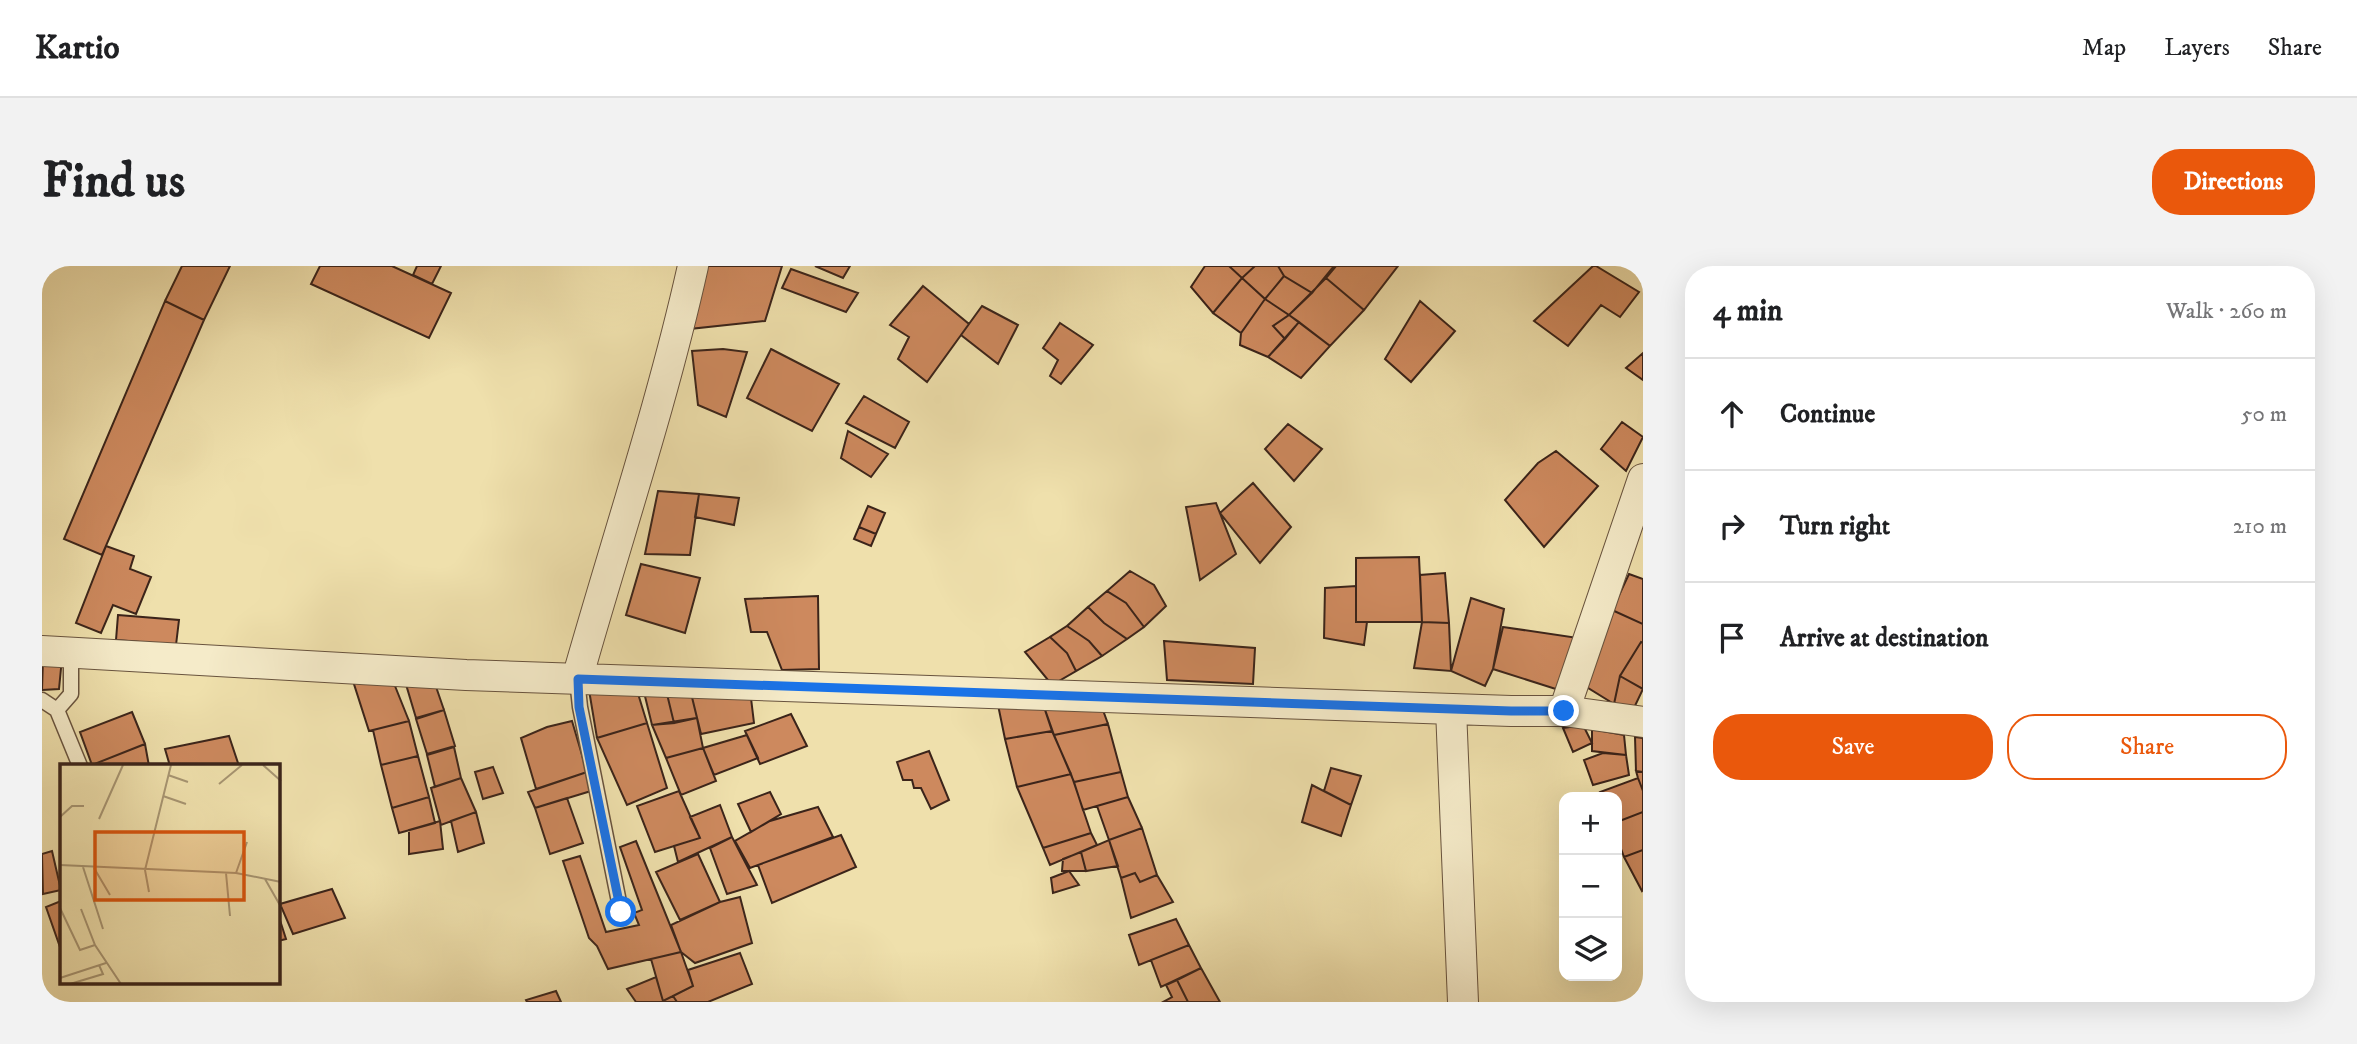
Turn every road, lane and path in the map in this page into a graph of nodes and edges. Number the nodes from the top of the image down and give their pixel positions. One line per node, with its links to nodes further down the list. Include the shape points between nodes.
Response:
1 (693, 266): 5 (street, via 676,341)
2 (1643, 479): 9 (street)
3 (42, 651): 4 (street)
4 (71, 652): 5 (street); 8 (lane, via 71,694)
5 (578, 679): 7 (street); 12 (lane, via 579,707)
6 (42, 701): 8 (lane)
7 (1451, 709): 9 (street); 13 (street)
8 (57, 710): 11 (lane)
9 (1564, 711): 10 (street)
10 (1643, 722)
11 (79, 764)
12 (621, 912)
13 (1463, 1002)

